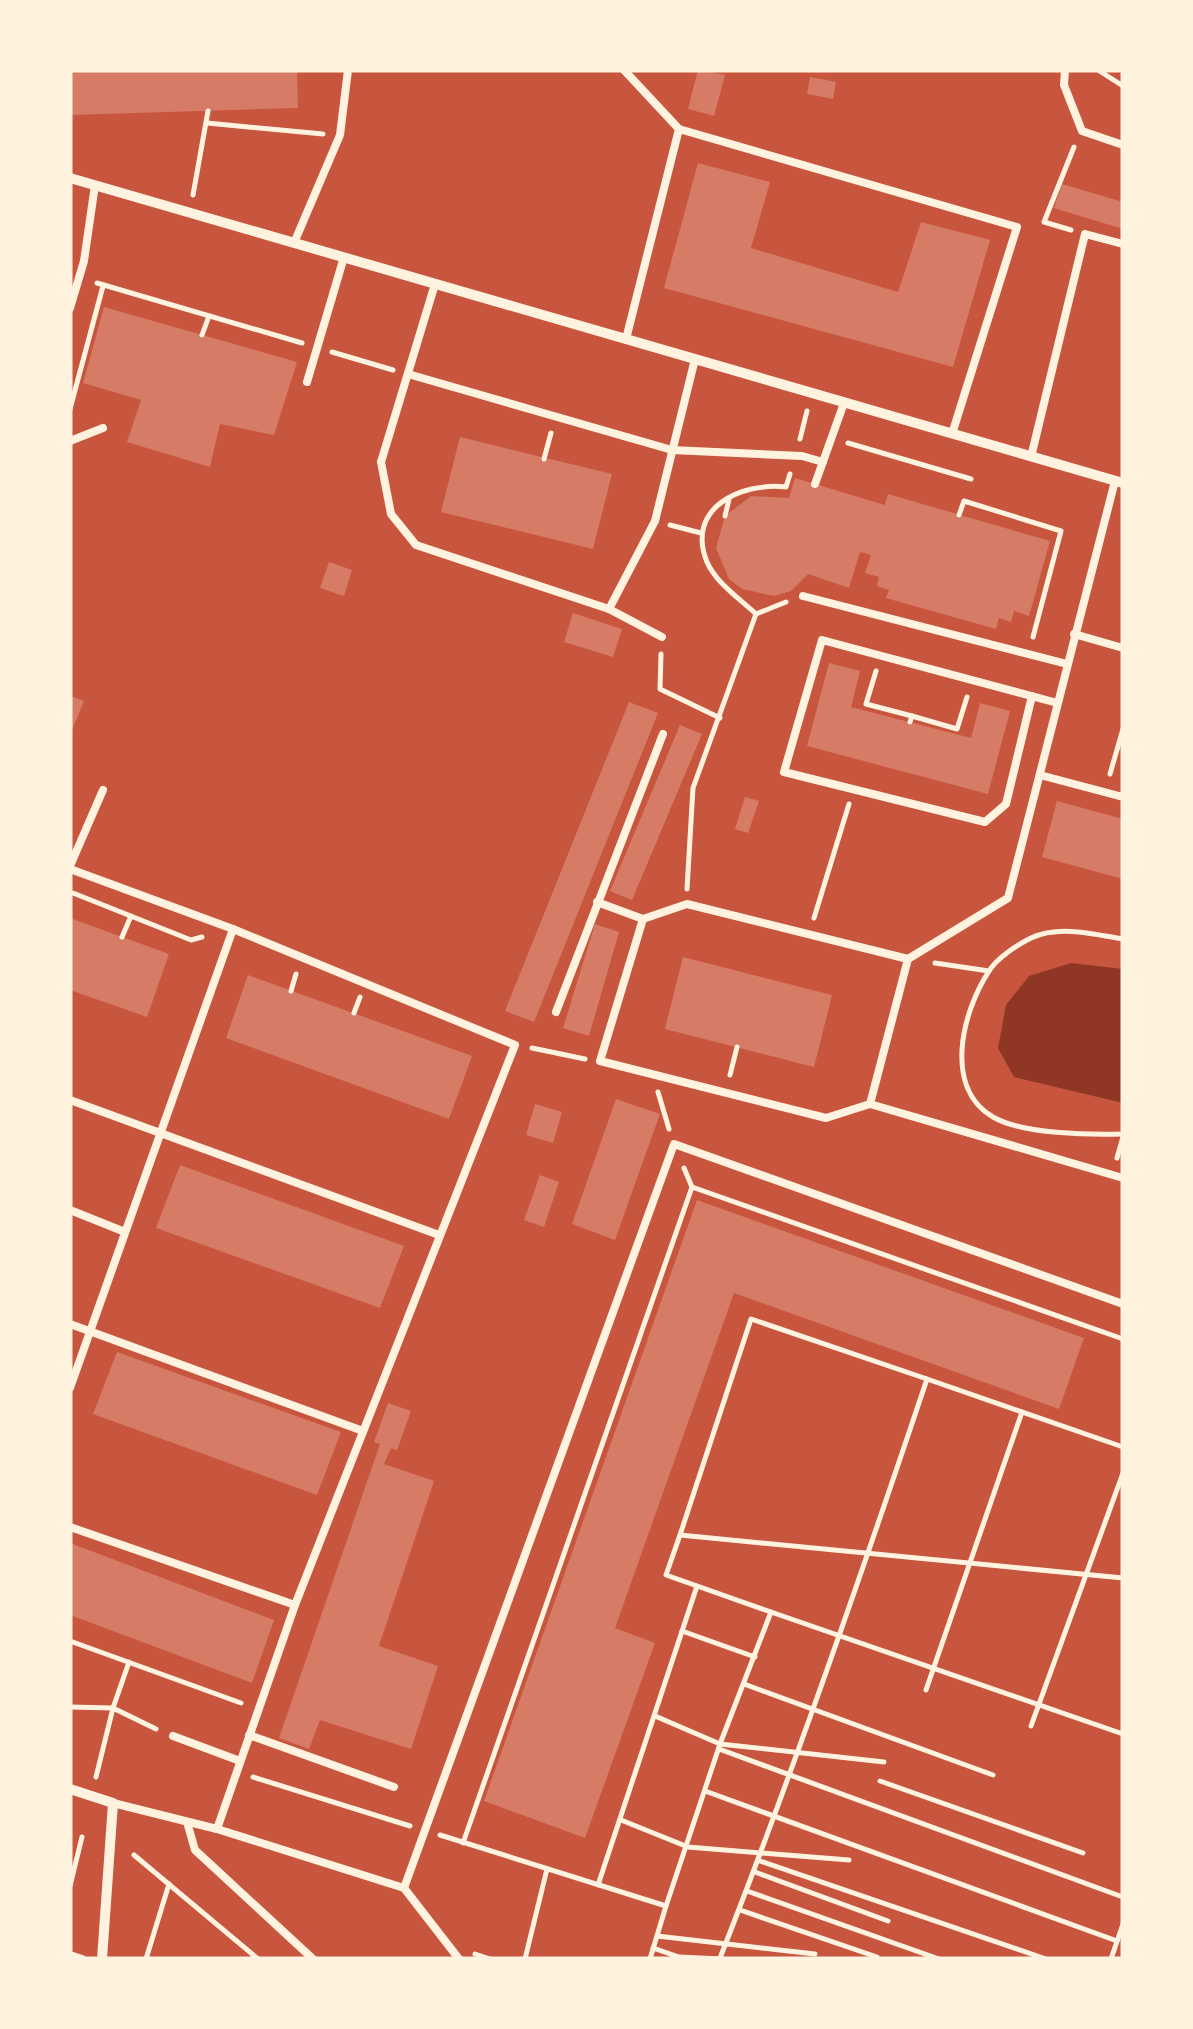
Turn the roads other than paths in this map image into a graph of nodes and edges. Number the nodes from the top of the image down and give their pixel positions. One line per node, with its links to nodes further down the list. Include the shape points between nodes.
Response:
1 (348, 70): 8 (lane, via 340,135)
2 (624, 70): 4 (lane)
3 (1065, 70): 5 (lane, via 1064,86 1082,131)
4 (679, 129): 13 (lane); 19 (lane, via 1017,227)
5 (1123, 145)
6 (70, 178): 7 (street)
7 (95, 185): 8 (street); 12 (lane)
8 (294, 243): 10 (street)
9 (1123, 244): 22 (lane, via 1086,234)
10 (344, 258): 11 (street); 16 (lane)
11 (435, 284): 13 (street); 15 (lane)
12 (70, 308)
13 (626, 339): 14 (street)
14 (695, 359): 17 (street); 21 (lane)
15 (408, 374): 21 (lane); 27 (lane, via 381,462 391,514 416,545)
16 (306, 382)
17 (844, 403): 19 (street); 23 (lane)
18 (103, 428): 20 (lane)
19 (952, 434): 22 (street)
20 (70, 441)
21 (672, 450): 23 (lane); 27 (lane, via 655,521)
22 (1031, 456): 24 (street)
23 (823, 462): 25 (lane)
24 (1119, 482): 28 (lane)
25 (815, 484)
26 (803, 596): 31 (lane)
27 (609, 609): 29 (lane)
28 (1074, 634): 30 (lane); 31 (lane)
29 (662, 637)
30 (1123, 648)
31 (1067, 664): 33 (lane)
32 (1032, 696): 32 (lane, via 822,640 784,772 985,822 1006,804); 33 (lane)
33 (1058, 703): 35 (lane)
34 (663, 734): 39 (lane)
35 (1040, 774): 37 (lane); 42 (lane, via 1008,898)
36 (103, 790): 38 (lane)
37 (1123, 797)
38 (70, 867): 41 (lane)
39 (597, 902): 40 (lane); 43 (lane)
40 (643, 919): 42 (lane, via 687,904); 45 (lane, via 600,1062 826,1118)
41 (233, 928): 46 (lane); 50 (lane, via 515,1045)
42 (908, 959): 45 (lane)
43 (556, 1012)
44 (70, 1100): 46 (lane)
45 (870, 1104): 47 (lane)
46 (161, 1132): 49 (lane); 50 (lane)
47 (1123, 1178)
48 (70, 1210): 49 (lane)
49 (126, 1232): 53 (lane)
50 (439, 1235): 55 (lane)
51 (1123, 1304): 66 (lane, via 674,1144)
52 (70, 1324): 53 (lane)
53 (90, 1332): 54 (lane); 55 (lane)
54 (70, 1388)
55 (363, 1431): 57 (lane)
56 (70, 1527): 57 (lane)
57 (294, 1605): 59 (lane)
58 (172, 1736): 60 (lane)
59 (249, 1736): 60 (lane); 61 (lane)
60 (240, 1761): 65 (lane)
61 (394, 1787)
62 (70, 1789): 63 (street)
63 (113, 1803): 64 (lane); 69 (street)
64 (188, 1822): 65 (lane); 70 (lane, via 195,1850)
65 (217, 1828): 66 (lane)
66 (404, 1888): 71 (lane)
67 (70, 1955): 68 (lane)
68 (82, 1959)
69 (102, 1959)
70 (313, 1959)
71 (459, 1959)

